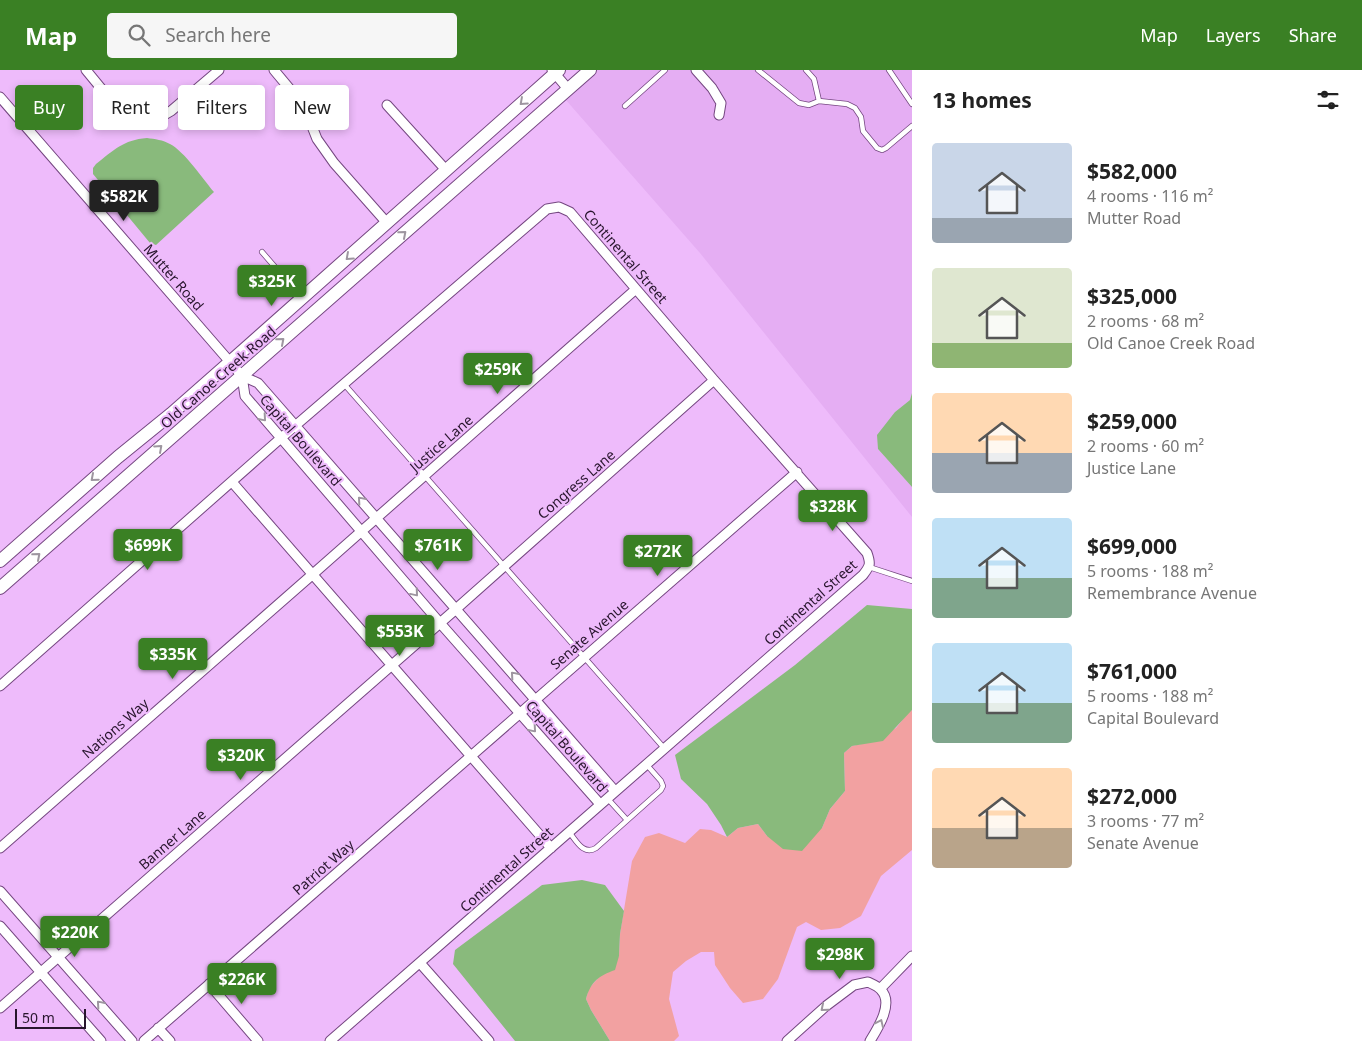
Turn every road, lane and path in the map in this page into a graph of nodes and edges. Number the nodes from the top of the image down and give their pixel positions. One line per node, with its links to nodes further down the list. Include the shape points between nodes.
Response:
1 (86, 70): 2 (street, via 123,115 136,122 152,122 172,111)
2 (219, 70)
3 (274, 70): 20 (street, via 304,106 317,139 334,163)
4 (590, 70): 11 (main road, Old Canoe Creek Road)
5 (665, 70): 16 (lane)
6 (696, 70): 17 (street, via 721,103)
7 (758, 70): 13 (lane, via 799,103 809,106)
8 (806, 70): 13 (lane, via 814,79)
9 (889, 70): 14 (lane)
10 (555, 71): 11 (street); 19 (main road, Old Canoe Creek Road, one-way to 19)
11 (568, 89): 25 (main road, Old Canoe Creek Road, one-way to 11)
12 (0, 97): 24 (street, Mutter Road)
13 (819, 101): 18 (lane, via 855,108 862,117 863,131 882,150)
14 (912, 104)
15 (387, 105): 19 (street)
16 (624, 106)
17 (718, 115)
18 (912, 126)
19 (446, 170): 20 (main road, Old Canoe Creek Road)
20 (387, 223): 23 (main road, Old Canoe Creek Road, one-way to 23)
21 (262, 252): 23 (lane)
22 (636, 289): 26 (street, Continental Street); 27 (street, Continental Street, via 570,212 558,207 547,209); 31 (street, Justice Lane)
23 (302, 298): 24 (main road, Old Canoe Creek Road)
24 (230, 362): 25 (street, Mutter Road); 35 (main road, Old Canoe Creek Road, one-way to 35)
25 (242, 376): 28 (street, Capital Boulevard, via 258,383); 29 (street, Capital Boulevard, one-way to 29, via 245,396); 40 (main road, Old Canoe Creek Road, one-way to 25)
26 (714, 380): 30 (street, Continental Street); 36 (street, Congress Lane)
27 (344, 384): 28 (street, Continental Street); 31 (lane)
28 (296, 426): 29 (street, Continental Street); 33 (street, Capital Boulevard, one-way to 28)
29 (281, 438): 32 (street, Continental Street); 34 (street, Capital Boulevard)
30 (797, 472): 37 (street, Continental Street, via 867,554); 43 (street, Senate Avenue)
31 (424, 476): 33 (street, Justice Lane); 36 (lane)
32 (232, 482): 38 (street); 45 (street, Continental Street)
33 (376, 518): 34 (street, Justice Lane); 41 (street, Capital Boulevard)
34 (362, 531): 38 (street, Nations Way); 42 (street, Capital Boulevard, one-way to 42)
35 (0, 560)
36 (504, 566): 41 (street, Congress Lane); 43 (lane)
37 (869, 567): 39 (lane); 48 (street, Continental Street)
38 (313, 574): 44 (street); 56 (street, Nations Way)
39 (912, 581)
40 (0, 588)
41 (456, 609): 42 (street, Congress Lane); 46 (street, Capital Boulevard, one-way to 41)
42 (440, 623): 44 (street, Banner Lane); 47 (street, Capital Boulevard)
43 (584, 657): 46 (street, Senate Avenue); 48 (lane)
44 (391, 666): 49 (street); 61 (street, Banner Lane)
45 (0, 686)
46 (535, 700): 47 (street, Senate Avenue); 51 (street, Capital Boulevard)
47 (520, 714): 49 (street, Patriot Way); 53 (street, Capital Boulevard, one-way to 53)
48 (664, 748): 50 (street, Continental Street)
49 (471, 756): 57 (street); 64 (street, Patriot Way)
50 (646, 764): 51 (street, Continental Street); 54 (lane, via 663,786)
51 (615, 791): 52 (street, Continental Street)
52 (607, 798): 53 (street, Continental Street); 54 (lane)
53 (600, 804): 55 (street, Continental Street)
54 (627, 820): 55 (lane, via 588,851)
55 (569, 832): 57 (street, Continental Street)
56 (0, 848)
57 (551, 848): 62 (street, Continental Street)
58 (0, 891): 61 (street)
59 (0, 926): 63 (street)
60 (912, 956): 65 (street)
61 (58, 957): 63 (street, Banner Lane); 69 (street, one-way to 61)
62 (420, 963): 73 (street, Continental Street); 74 (street)
63 (41, 973): 66 (street, Banner Lane); 68 (street)
64 (209, 984): 67 (street, Patriot Way); 72 (street)
65 (880, 988): 75 (street, one-way to 75, via 868,982 854,985); 76 (street, one-way to 65, via 882,1020 886,1004 886,996)
66 (0, 1008)
67 (158, 1028): 70 (street, Patriot Way); 71 (street)
68 (100, 1041)
69 (132, 1041)
70 (144, 1041)
71 (170, 1041)
72 (258, 1041)
73 (330, 1041)
74 (489, 1041)
75 (787, 1041)
76 (870, 1041)

